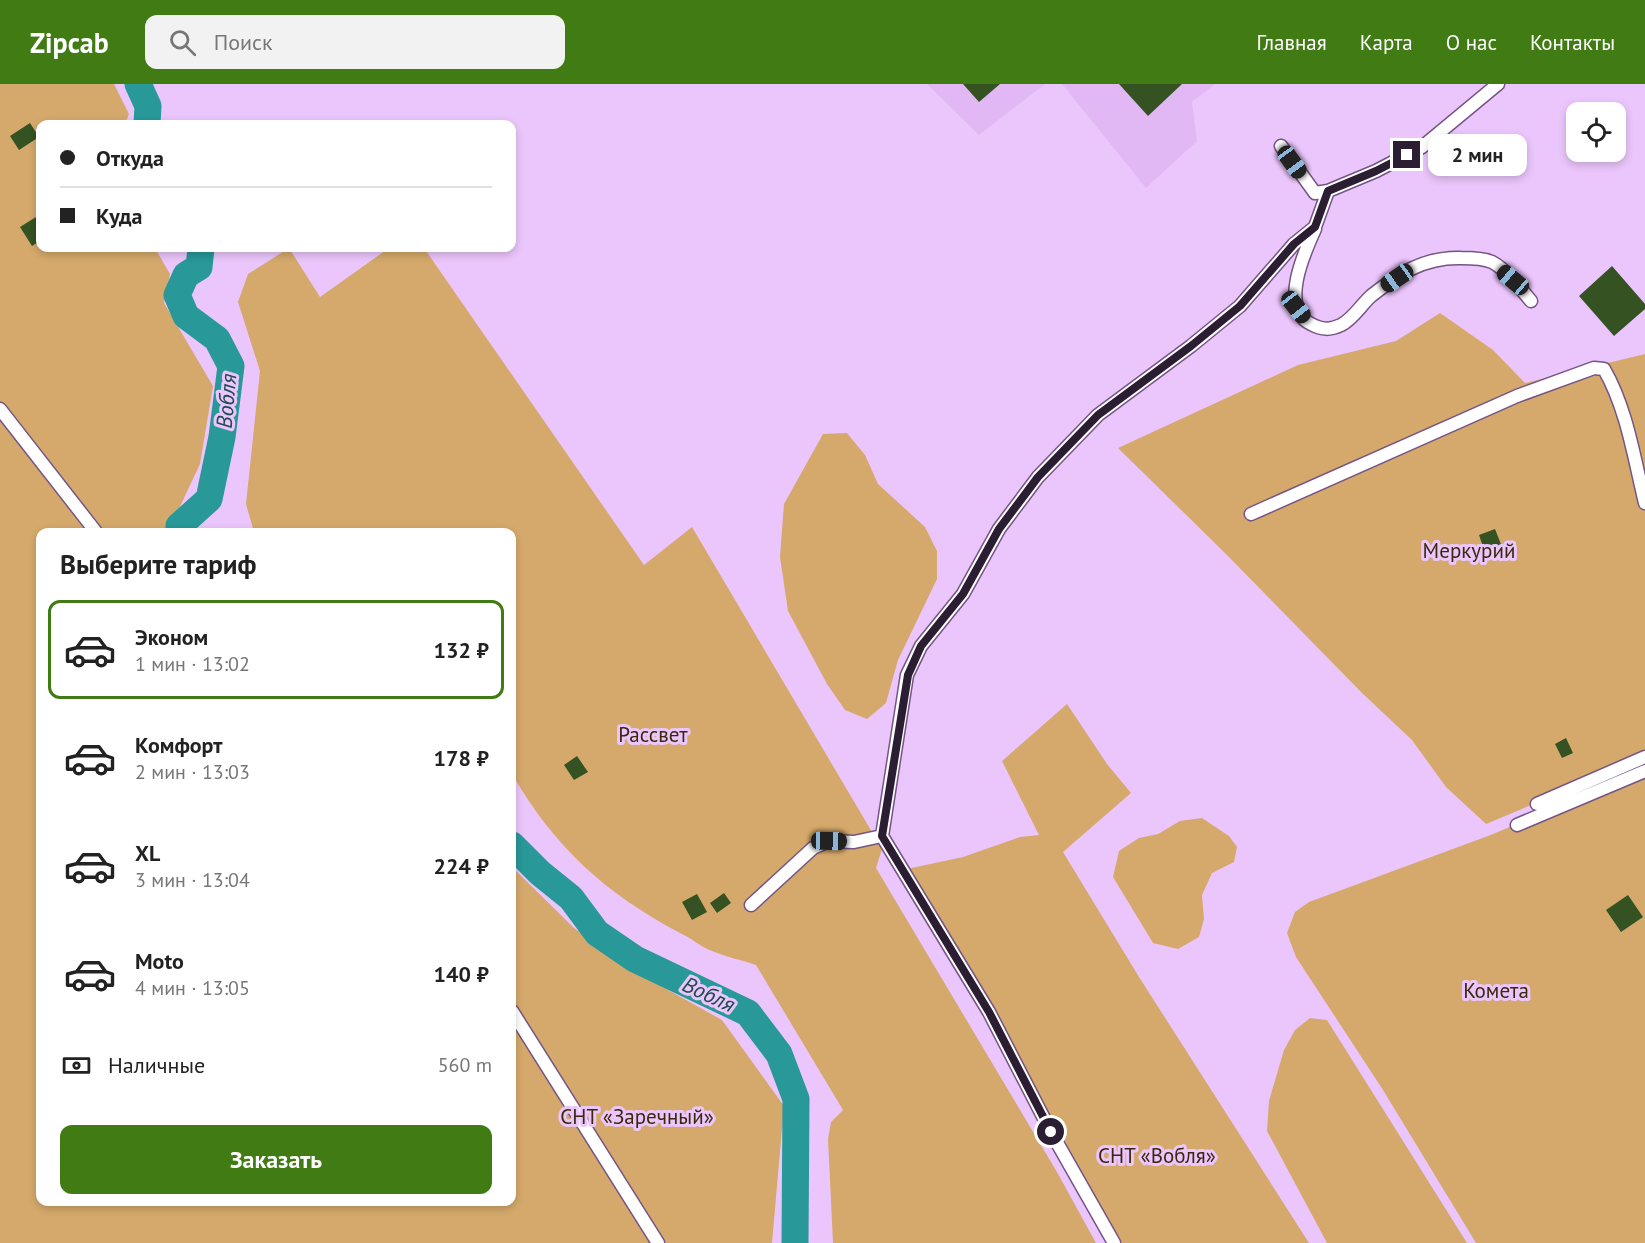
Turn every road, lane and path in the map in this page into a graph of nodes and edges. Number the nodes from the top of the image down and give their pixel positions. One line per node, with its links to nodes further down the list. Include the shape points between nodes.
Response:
1 (1498, 84): 3 (street, via 1422,147)
2 (1281, 146): 3 (street, via 1315,193)
3 (1328, 191): 4 (street)
4 (1315, 227): 5 (street, via 1294,295 1296,307 1308,323 1326,330 1343,324 1369,298 1411,267 1444,258 1492,262); 14 (street, via 1294,244 1240,306 1098,415 1038,477 999,529 963,594 921,646 908,675)
5 (1531, 301)
6 (0, 409): 9 (street)
7 (1645, 503): 8 (street, via 1613,385 1604,369 1594,368 1517,396)
8 (1251, 514)
9 (93, 528)
10 (1645, 758): 12 (street)
11 (1645, 771): 13 (street)
12 (1537, 804)
13 (1517, 825)
14 (882, 836): 15 (street, via 854,842 829,841 813,848); 18 (street, via 989,1012)
15 (751, 905)
16 (516, 1017): 17 (street)
17 (658, 1243)
18 (1114, 1243)

